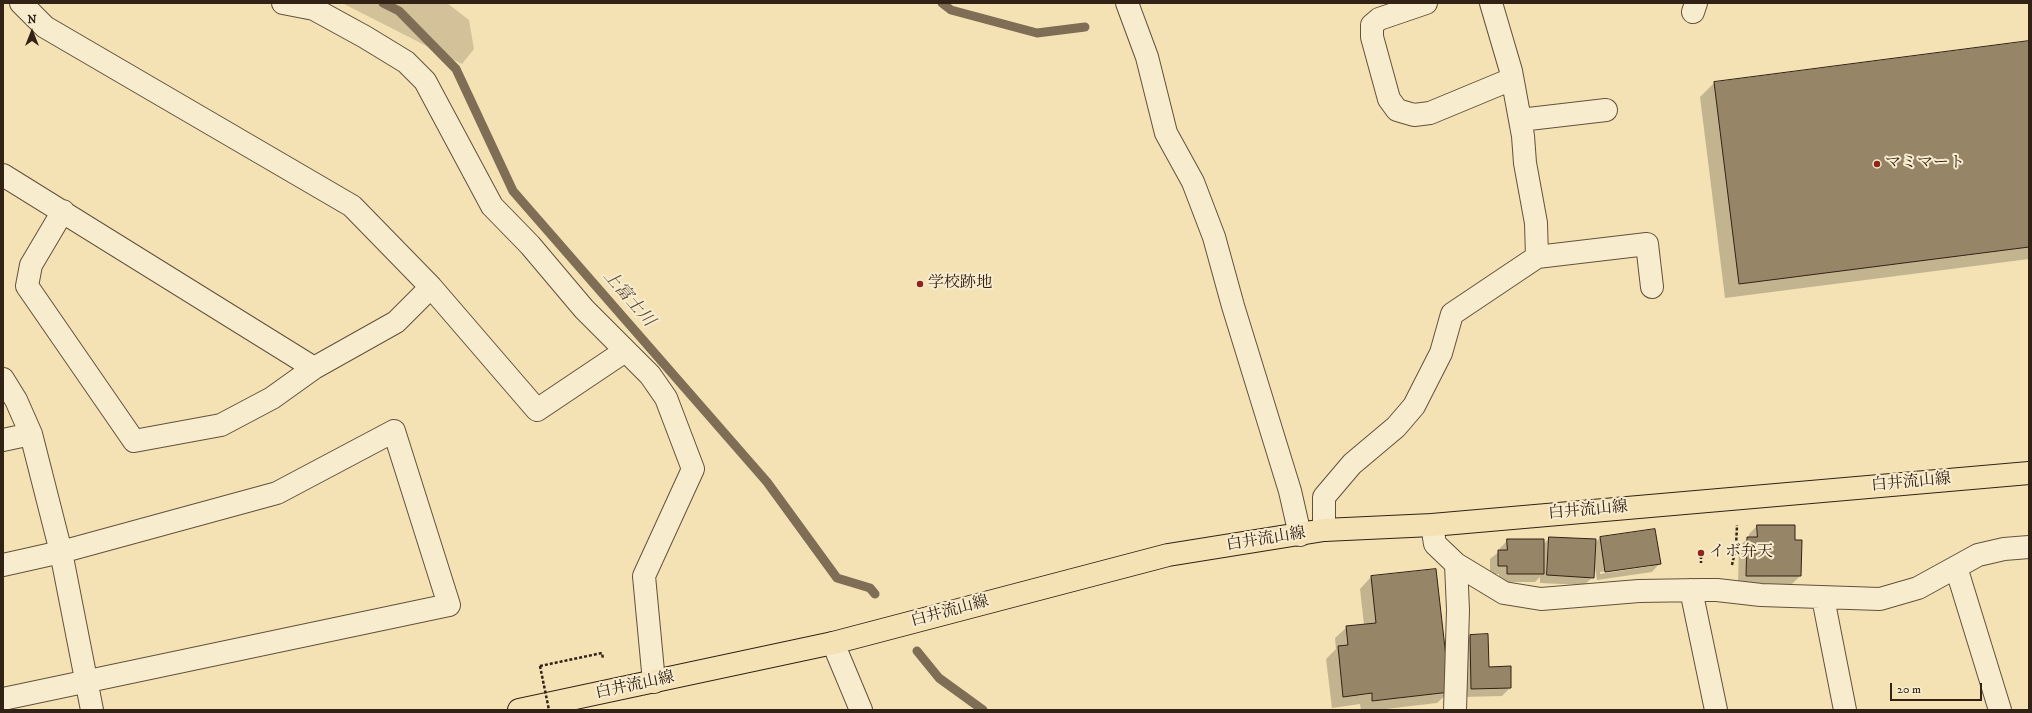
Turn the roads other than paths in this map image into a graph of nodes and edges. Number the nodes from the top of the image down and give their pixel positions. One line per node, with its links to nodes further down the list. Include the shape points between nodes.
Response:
1 (21, 3): 12 (street, via 45,27 352,206)
2 (283, 3): 14 (street, via 314,9 406,62 425,81 492,206)
3 (1127, 3): 22 (street, via 1147,57 1166,133 1194,182 1214,237 1290,490)
4 (1426, 3): 6 (street, via 1379,19 1372,25 1372,37 1389,99 1397,110 1414,115 1430,113)
5 (1491, 3): 6 (street)
6 (1512, 79): 8 (street)
7 (1606, 110): 8 (street)
8 (1520, 120): 11 (street, via 1536,223)
9 (3, 175): 10 (street)
10 (63, 211): 15 (street); 15 (street, via 31,265 27,286 134,441 221,425 272,398)
11 (1537, 257): 13 (street, via 1647,244); 21 (street, via 1452,314 1441,353 1414,406 1396,427 1352,464 1324,497)
12 (431, 287): 14 (street, via 537,410); 15 (street, via 396,322)
13 (1652, 287)
14 (625, 351): 32 (street, via 650,375 666,398 693,469 644,576)
15 (314, 368)
16 (3, 379): 17 (street, via 16,400)
17 (31, 434): 18 (street); 24 (street)
18 (3, 440)
19 (2029, 473): 20 (main road, 白井流山線)
20 (1432, 525): 21 (main road, 白井流山線); 26 (street, via 1435,544)
21 (1324, 530): 22 (main road, 白井流山線)
22 (1300, 535): 30 (main road, 白井流山線, via 1168,555)
23 (2029, 547): 27 (street, via 2004,548 1978,555)
24 (61, 552): 25 (street); 31 (street); 31 (street, via 277,493 394,431 449,605)
25 (3, 564)
26 (1456, 564): 28 (street, via 1504,593 1541,599 1639,591); 37 (street, via 1458,610)
27 (1956, 567): 29 (street, via 1918,588 1880,599); 40 (street)
28 (1690, 590): 29 (street); 38 (street)
29 (1823, 598): 39 (street)
30 (833, 643): 32 (main road, 白井流山線); 36 (street)
31 (86, 682): 33 (street); 34 (street)
32 (654, 682): 35 (main road, 白井流山線)
33 (3, 699)
34 (92, 710)
35 (520, 710)
36 (861, 710)
37 (1455, 710)
38 (1716, 710)
39 (1845, 710)
40 (2000, 710)

